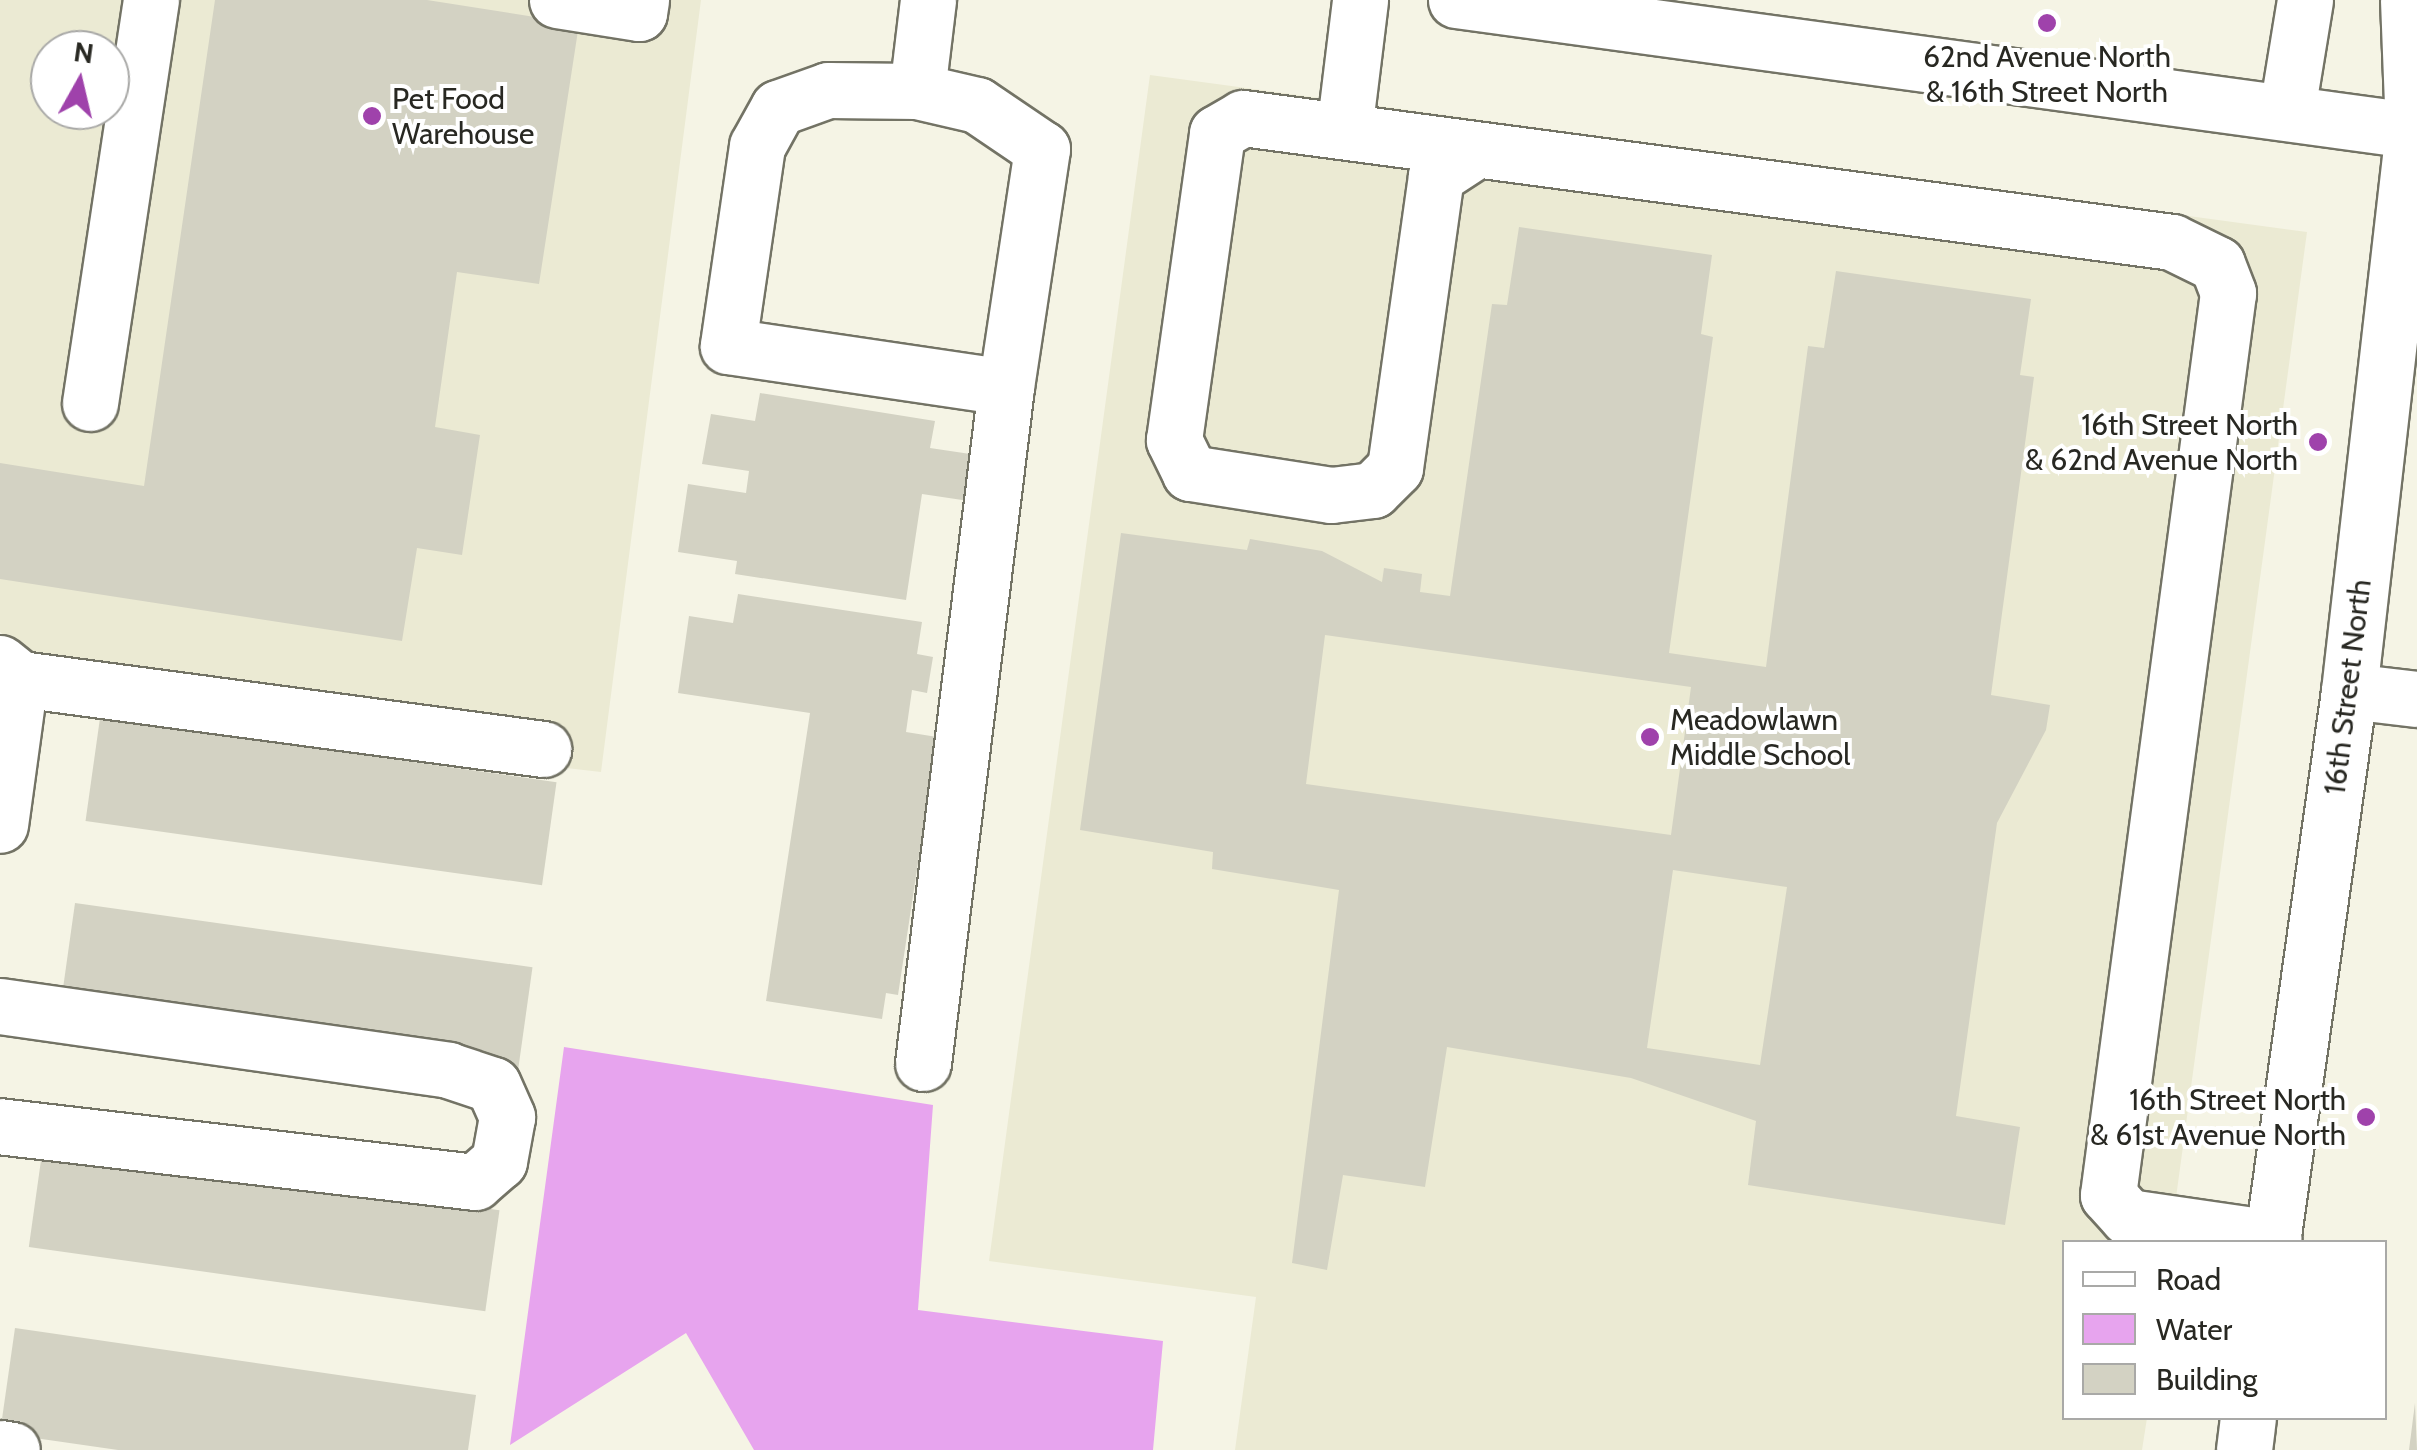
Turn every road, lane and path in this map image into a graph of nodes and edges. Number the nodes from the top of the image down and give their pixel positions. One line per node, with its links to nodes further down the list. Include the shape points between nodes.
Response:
1 (152, 0): 15 (street)
2 (557, 0): 3 (street, via 639,13)
3 (641, 0)
4 (928, 0): 9 (street)
5 (1360, 0): 12 (street)
6 (1456, 0): 10 (street)
7 (2305, 0): 10 (street)
8 (2408, 0): 11 (street, 16th Street North)
9 (917, 90): 14 (street, via 978,105 1042,149); 14 (street, via 828,90 778,108 757,146 728,346)
10 (2286, 110): 11 (street)
11 (2416, 127): 17 (street, 16th Street North)
12 (1344, 131): 13 (street); 13 (street, via 1243,118 1217,134 1174,440 1190,474 1331,496 1373,490 1394,468 1436,176)
13 (1476, 150): 24 (street, via 2172,242 2217,264 2228,293 2108,1195 2128,1217)
14 (1006, 386): 22 (street)
15 (90, 403)
16 (10, 671): 19 (street); 20 (street)
17 (2349, 691): 18 (street); 24 (street, 16th Street North)
18 (2417, 699)
19 (542, 749)
20 (0, 825)
21 (0, 1006): 23 (street, via 448,1070 493,1085 507,1117 500,1161 475,1182)
22 (923, 1063)
23 (0, 1126)
24 (2273, 1240)
25 (2248, 1420): 28 (street)
26 (0, 1448): 27 (street)
27 (12, 1450)
28 (2244, 1450)

